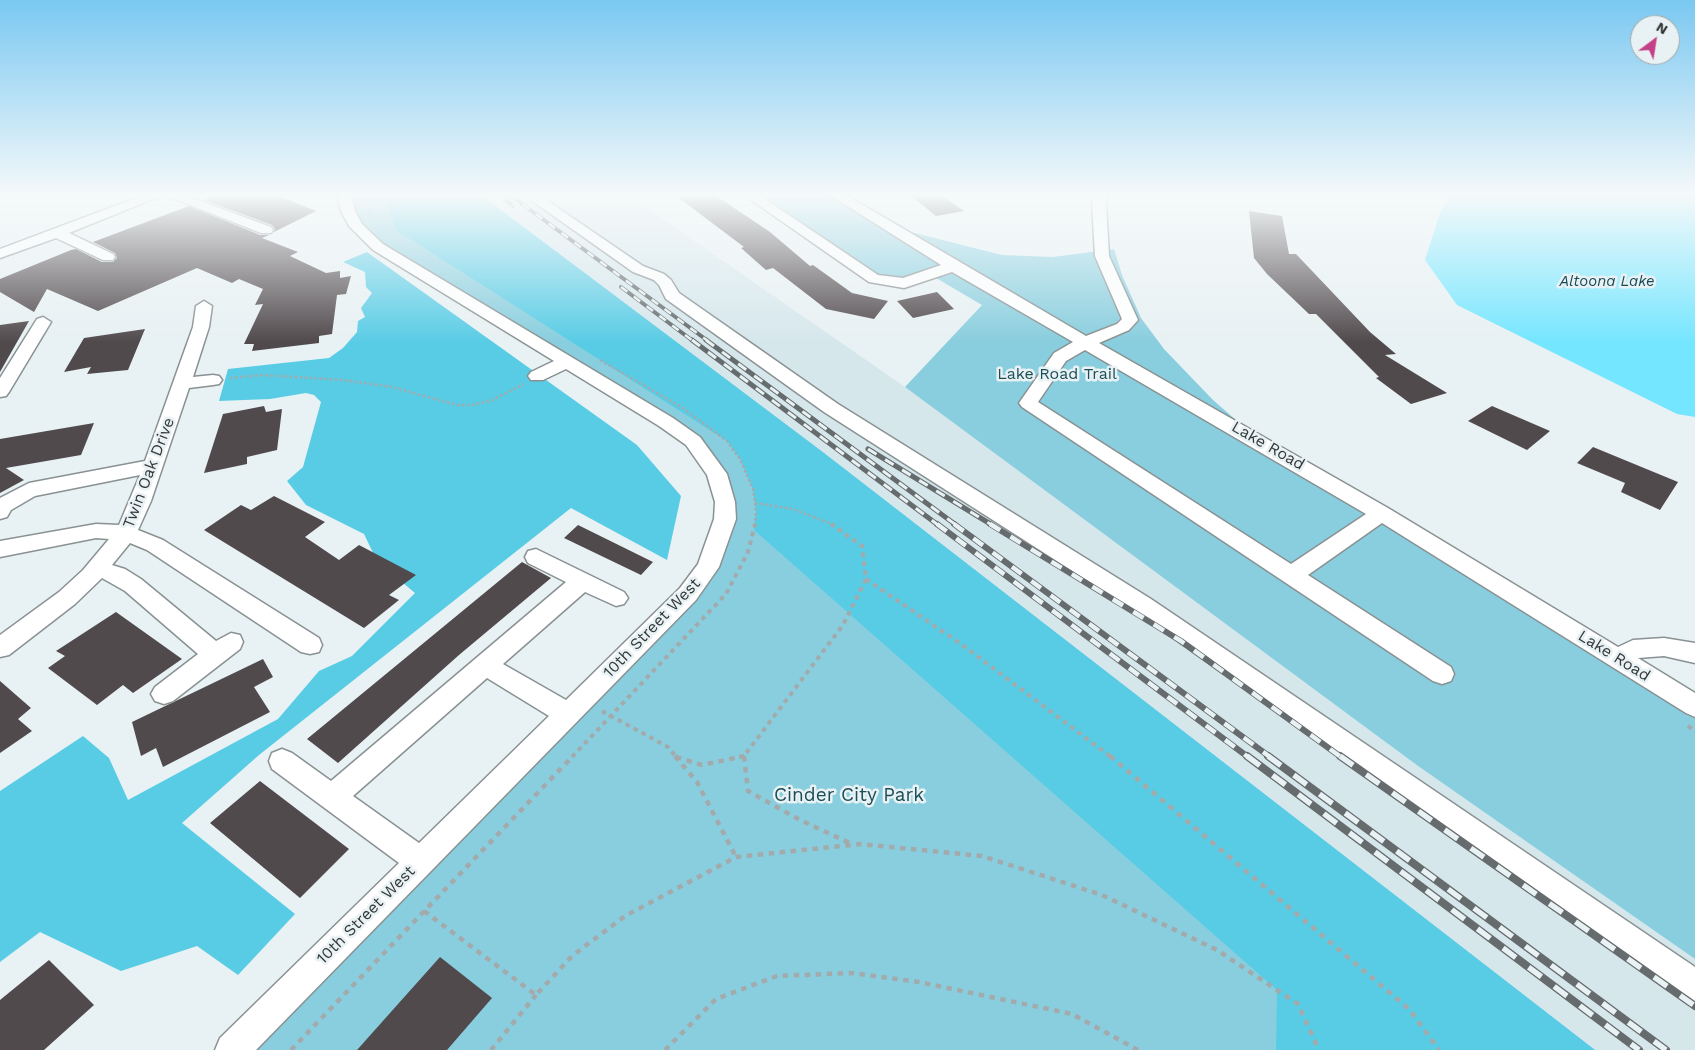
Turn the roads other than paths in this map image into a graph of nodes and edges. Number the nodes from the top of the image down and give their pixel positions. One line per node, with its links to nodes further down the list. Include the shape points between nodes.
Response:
1 (27, 244): 8 (street)
2 (80, 244): 9 (street)
3 (375, 244): 15 (street, 10th Street West)
4 (602, 244): 43 (street, via 638,268 659,277 672,296 831,408 1143,605)
5 (822, 244): 10 (street, via 874,279 904,283)
6 (917, 244): 10 (street, Lake Road)
7 (1101, 244): 13 (street, via 1102,256 1130,320 1123,327)
8 (0, 254)
9 (108, 257)
10 (953, 266): 13 (street, Lake Road)
11 (204, 306): 19 (street, Twin Oak Drive, via 201,327)
12 (43, 322): 14 (street)
13 (1086, 342): 23 (street, Lake Road); 28 (street, via 1060,357 1028,403)
14 (19, 361): 16 (street); 20 (street)
15 (567, 362): 17 (street); 39 (street, 10th Street West, via 693,441 717,474 725,502 721,536 699,582)
16 (0, 364)
17 (537, 376)
18 (213, 380): 19 (street)
19 (182, 383): 21 (street, Twin Oak Drive)
20 (0, 392)
21 (153, 466): 22 (street, via 28,490 3,506); 24 (street, Twin Oak Drive)
22 (0, 512)
23 (1381, 513): 28 (street); 34 (street, Lake Road)
24 (126, 533): 25 (street, via 96,531); 27 (street, Twin Oak Drive); 31 (street, via 155,545)
25 (0, 549)
26 (536, 557): 29 (street)
27 (97, 569): 32 (street, Twin Oak Drive, via 67,598); 37 (street, via 117,574 133,584 223,648)
28 (1291, 575): 36 (street)
29 (583, 581): 30 (street); 35 (street)
30 (616, 598)
31 (310, 645)
32 (0, 648)
33 (1695, 653): 34 (street, via 1664,647 1633,649)
34 (1619, 659): 38 (street, Lake Road)
35 (485, 664): 39 (street); 41 (street)
36 (1442, 674)
37 (164, 694)
38 (1695, 706)
39 (574, 708): 42 (street, 10th Street West)
40 (282, 761): 41 (street)
41 (332, 797): 42 (street)
42 (421, 861): 44 (street, 10th Street West)
43 (1695, 986)
44 (232, 1050)

